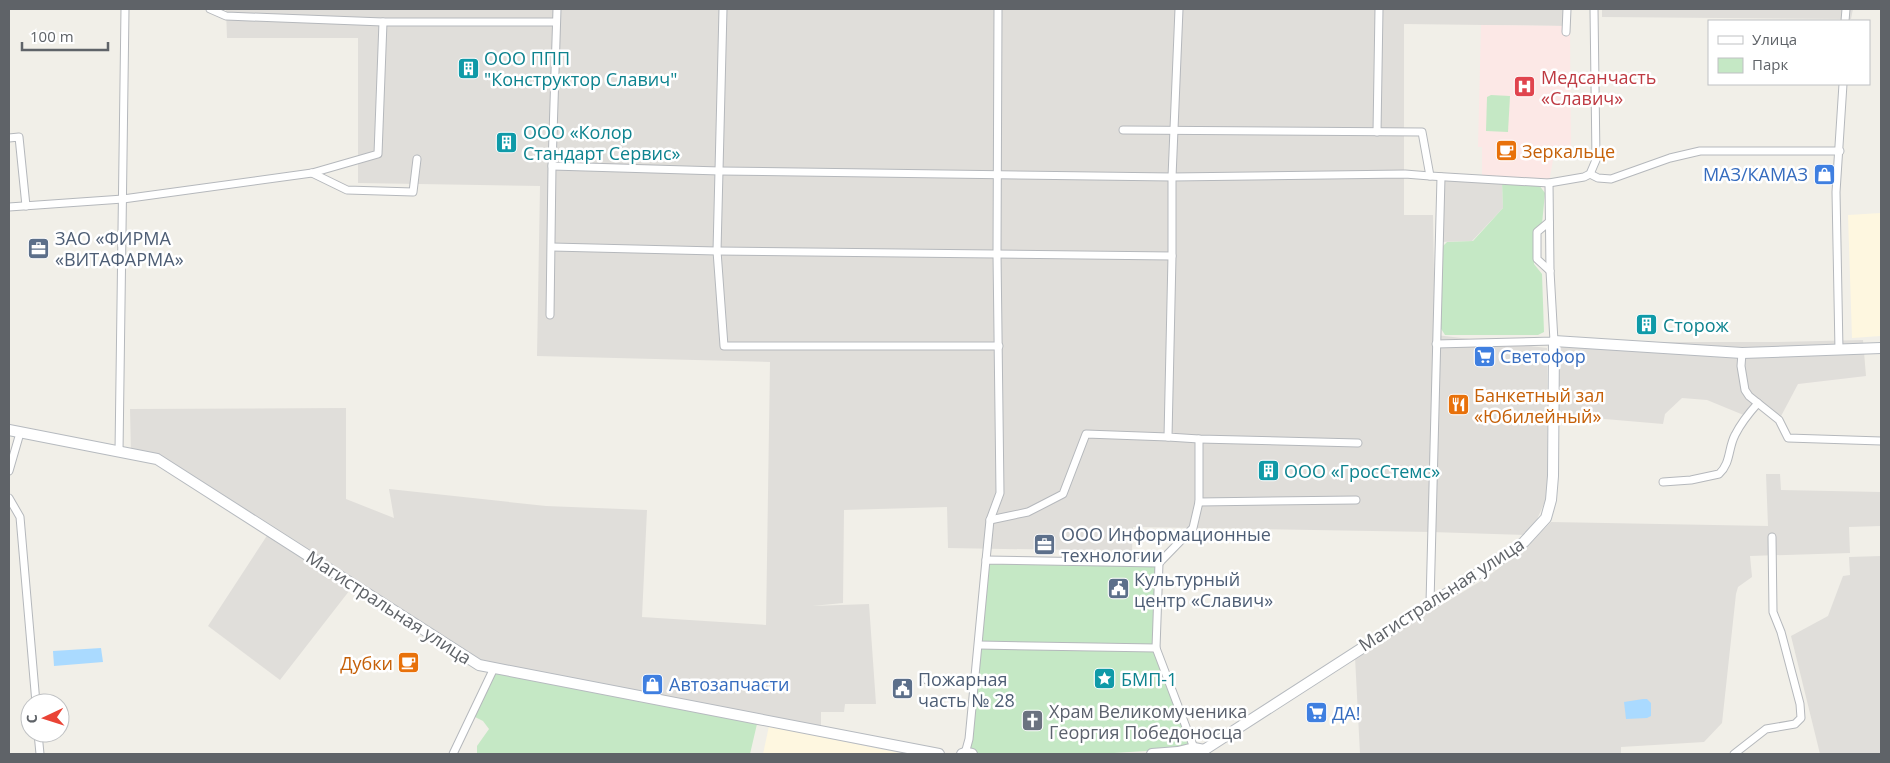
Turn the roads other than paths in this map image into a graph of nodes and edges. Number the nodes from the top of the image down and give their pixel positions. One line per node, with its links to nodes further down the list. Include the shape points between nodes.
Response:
1 (125, 9): 29 (street)
2 (210, 9): 10 (street, via 226,16)
3 (557, 9): 11 (street)
4 (723, 9): 21 (street)
5 (998, 9): 24 (street)
6 (1179, 9): 14 (street)
7 (1379, 9): 16 (street)
8 (1567, 9): 12 (street)
9 (1594, 9): 23 (street, via 1596,160)
10 (384, 22): 11 (street); 22 (street, via 378,154)
11 (555, 22): 20 (street)
12 (1566, 32)
13 (1843, 85): 18 (street)
14 (1174, 129): 15 (street); 16 (street); 26 (street)
15 (1123, 130)
16 (1377, 132): 25 (street, via 1422,132)
17 (9, 138): 30 (street, via 19,137)
18 (1840, 151): 23 (street, via 1700,151 1611,178); 43 (street, via 1836,192)
19 (417, 159): 22 (street, via 413,192 347,190)
20 (552, 166): 21 (street); 33 (street)
21 (720, 170): 24 (street); 34 (street)
22 (312, 173): 29 (street)
23 (1590, 174): 28 (street)
24 (998, 175): 26 (street); 35 (street)
25 (1430, 176): 26 (street); 27 (street)
26 (1172, 177): 36 (street)
27 (1441, 177): 28 (street); 40 (street)
28 (1549, 183): 32 (street)
29 (122, 199): 30 (street); 52 (street)
30 (26, 206): 31 (street)
31 (9, 207)
32 (1549, 222): 37 (street); 37 (street, via 1538,232 1538,259)
33 (552, 247): 34 (street); 38 (street)
34 (718, 251): 35 (street); 41 (street, via 724,346)
35 (997, 254): 36 (street); 41 (street)
36 (1172, 256): 48 (street)
37 (1550, 271): 39 (street)
38 (550, 314)
39 (1554, 341): 40 (street); 44 (street); 62 (street, Магистральная улица, via 1553,476 1546,518 1524,542)
40 (1436, 344): 62 (street)
41 (998, 346): 58 (street, via 1000,493)
42 (1881, 348): 43 (street)
43 (1839, 350): 44 (street)
44 (1742, 353): 45 (street, via 1745,390)
45 (1758, 403): 50 (street, via 1779,420 1788,438); 54 (street, via 1734,436 1729,461 1719,474)
46 (9, 430): 47 (street, Магистральная улица)
47 (20, 433): 52 (street, Магистральная улица); 53 (street)
48 (1168, 437): 49 (street); 58 (street, via 1086,434 1062,494 1028,512)
49 (1199, 439): 51 (street); 57 (street)
50 (1881, 441)
51 (1358, 443)
52 (119, 452): 65 (street, Магистральная улица, via 157,459 479,665)
53 (9, 471)
54 (1663, 482)
55 (9, 498): 68 (street, via 20,517)
56 (1356, 500): 57 (street)
57 (1199, 502): 61 (street, via 1193,528)
58 (990, 520): 60 (street)
59 (1772, 537): 76 (street, via 1771,604 1801,713 1799,721 1766,729)
60 (986, 560): 61 (street); 63 (street)
61 (1158, 563): 64 (street)
62 (1430, 603): 70 (street, Магистральная улица)
63 (979, 645): 64 (street); 66 (street)
64 (1156, 648): 70 (street)
65 (494, 668): 71 (street); 72 (street, Магистральная улица)
66 (976, 676): 67 (street); 69 (street)
67 (927, 680)
68 (35, 693)
69 (969, 739): 73 (street); 74 (street)
70 (1202, 751): 75 (street, Магистральная улица)
71 (453, 754)
72 (939, 754)
73 (962, 754): 74 (street)
74 (972, 754)
75 (1152, 754)
76 (1734, 754)

